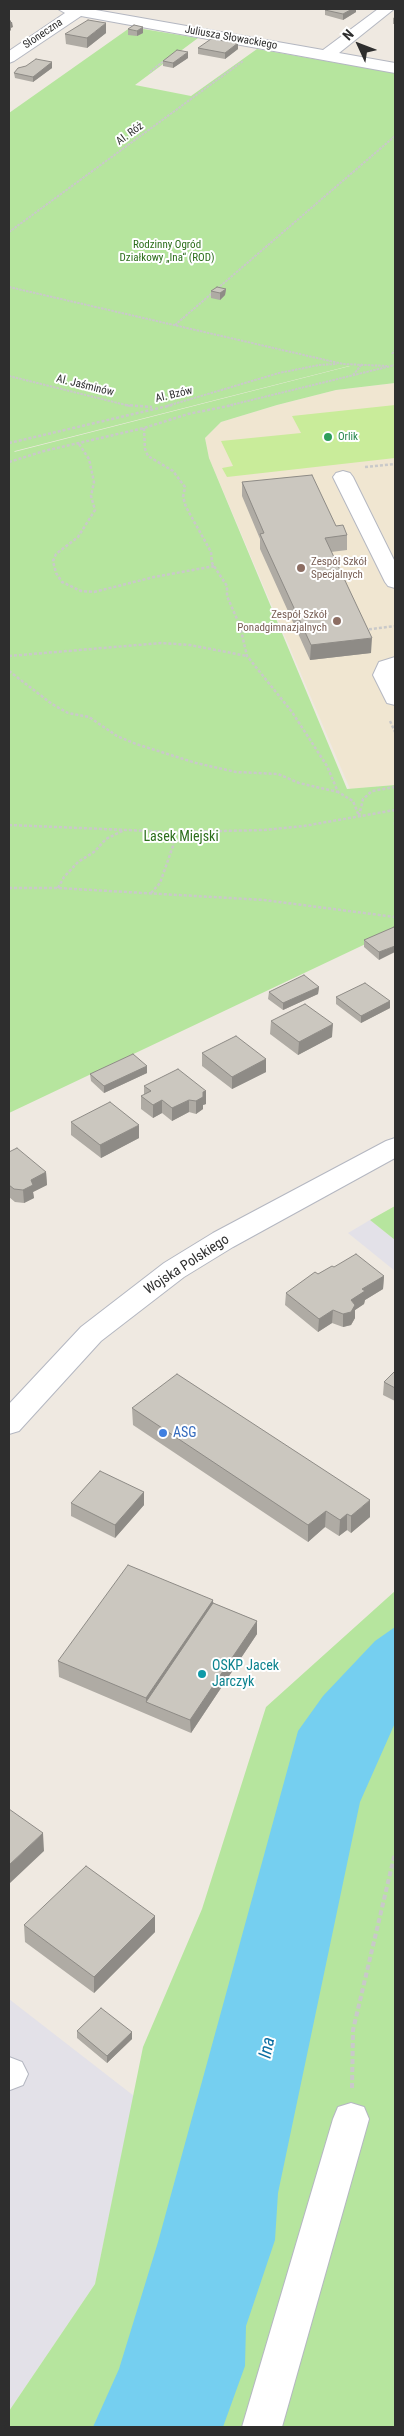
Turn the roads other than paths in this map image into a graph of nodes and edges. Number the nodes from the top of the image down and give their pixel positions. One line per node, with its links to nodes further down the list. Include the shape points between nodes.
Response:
1 (387, 9): 3 (street)
2 (72, 10): 3 (street, Juliusza Słowackiego); 4 (street, Słoneczna)
3 (327, 55): 5 (street, Juliusza Słowackiego)
4 (9, 58)
5 (395, 68)
6 (344, 477): 7 (street)
7 (395, 582)
8 (395, 663): 9 (street, via 387,668 384,675)
9 (395, 698)
10 (395, 1147): 11 (street, Wojska Polskiego, via 174,1270 91,1334)
11 (9, 1423)
12 (351, 2118): 13 (street)
13 (262, 2427)

